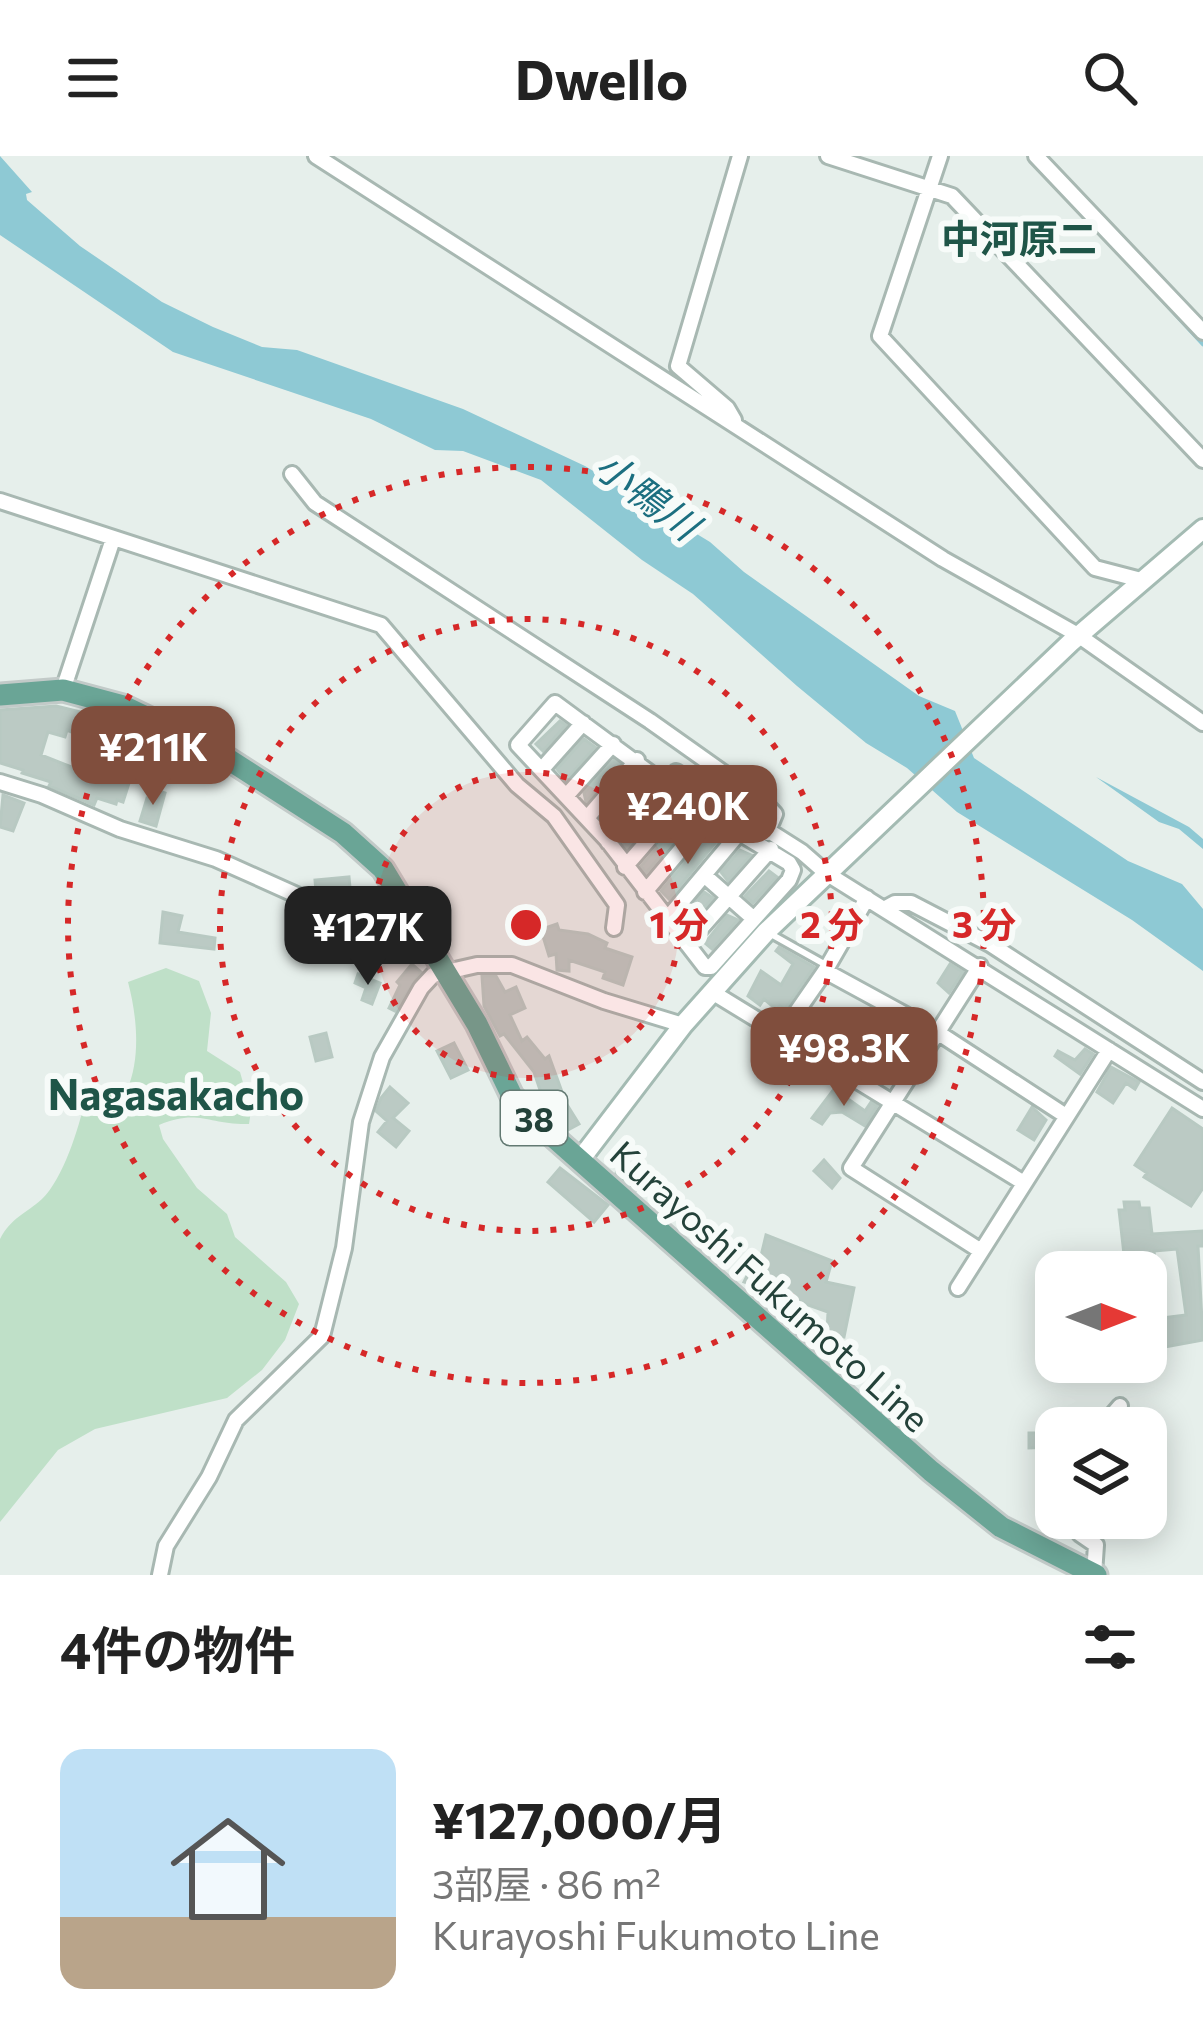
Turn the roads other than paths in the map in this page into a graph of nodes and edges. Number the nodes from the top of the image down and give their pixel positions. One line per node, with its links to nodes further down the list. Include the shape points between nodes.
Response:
1 (316, 156): 8 (street)
2 (740, 156): 8 (street, via 678,366)
3 (828, 156): 6 (street)
4 (940, 156): 6 (street)
5 (1036, 156): 7 (street)
6 (928, 188): 9 (street, via 961,204); 14 (street, via 880,336 1095,568)
7 (1203, 332)
8 (736, 425): 15 (street)
9 (1203, 460)
10 (292, 474): 30 (street, via 316,502 763,801 776,814)
11 (0, 501): 13 (street)
12 (1203, 529): 14 (street)
13 (113, 538): 16 (street); 42 (street, via 387,630 517,784 554,816 616,905)
14 (1141, 580): 15 (street)
15 (1074, 639): 19 (street); 34 (street)
16 (63, 690): 17 (main road, Kurayoshi Fukumoto Line / 38); 44 (main road, Kurayoshi Fukumoto Line / 38, via 157,721 343,833 383,869)
17 (0, 695)
18 (583, 723): 20 (street); 22 (street); 22 (street, via 555,703 518,741)
19 (1203, 723)
20 (613, 744): 21 (street); 25 (street)
21 (637, 760): 24 (street); 28 (street)
22 (542, 769): 25 (street)
23 (0, 782): 44 (street, via 216,859)
24 (665, 782): 26 (street); 30 (street, via 676,772); 31 (street)
25 (567, 795): 28 (street)
26 (685, 798): 27 (street); 33 (street)
27 (710, 815): 29 (street); 36 (street)
28 (587, 818): 31 (street)
29 (740, 832): 32 (street); 35 (street)
30 (767, 833): 34 (street)
31 (608, 842): 33 (street)
32 (771, 849): 37 (street); 41 (street, via 793,870)
33 (625, 867): 36 (street)
34 (826, 873): 38 (street); 41 (street)
35 (704, 874): 37 (street); 40 (street)
36 (645, 892): 40 (street)
37 (729, 897): 41 (street); 43 (street)
38 (867, 898): 39 (street); 46 (street)
39 (884, 909): 45 (street); 52 (street, via 911,903 990,944)
40 (667, 919): 43 (street)
41 (760, 925): 43 (street, via 711,967); 46 (lane); 47 (street)
42 (614, 928)
43 (687, 944)
44 (441, 964): 48 (street, via 512,965); 56 (main road, Kurayoshi Fukumoto Line / 38, via 512,1096); 61 (street, via 382,1057 361,1121 322,1336 236,1420 166,1546)
45 (980, 966): 49 (street); 51 (street)
46 (826, 969): 49 (street); 50 (street)
47 (712, 992): 48 (street); 50 (street)
48 (683, 1025): 56 (street)
49 (937, 1032): 53 (street); 55 (street)
50 (782, 1033): 53 (street)
51 (1109, 1050): 54 (street); 55 (street)
52 (1203, 1082)
53 (893, 1100): 57 (street); 58 (street, via 851,1168)
54 (1203, 1109)
55 (1066, 1116): 57 (street)
56 (580, 1160): 62 (main road, Kurayoshi Fukumoto Line / 38, via 947,1484 1001,1527)
57 (1024, 1183): 58 (street)
58 (981, 1251): 59 (street)
59 (958, 1288)
60 (1087, 1539): 62 (street, via 1096,1545)
61 (160, 1575)
62 (1095, 1575)

